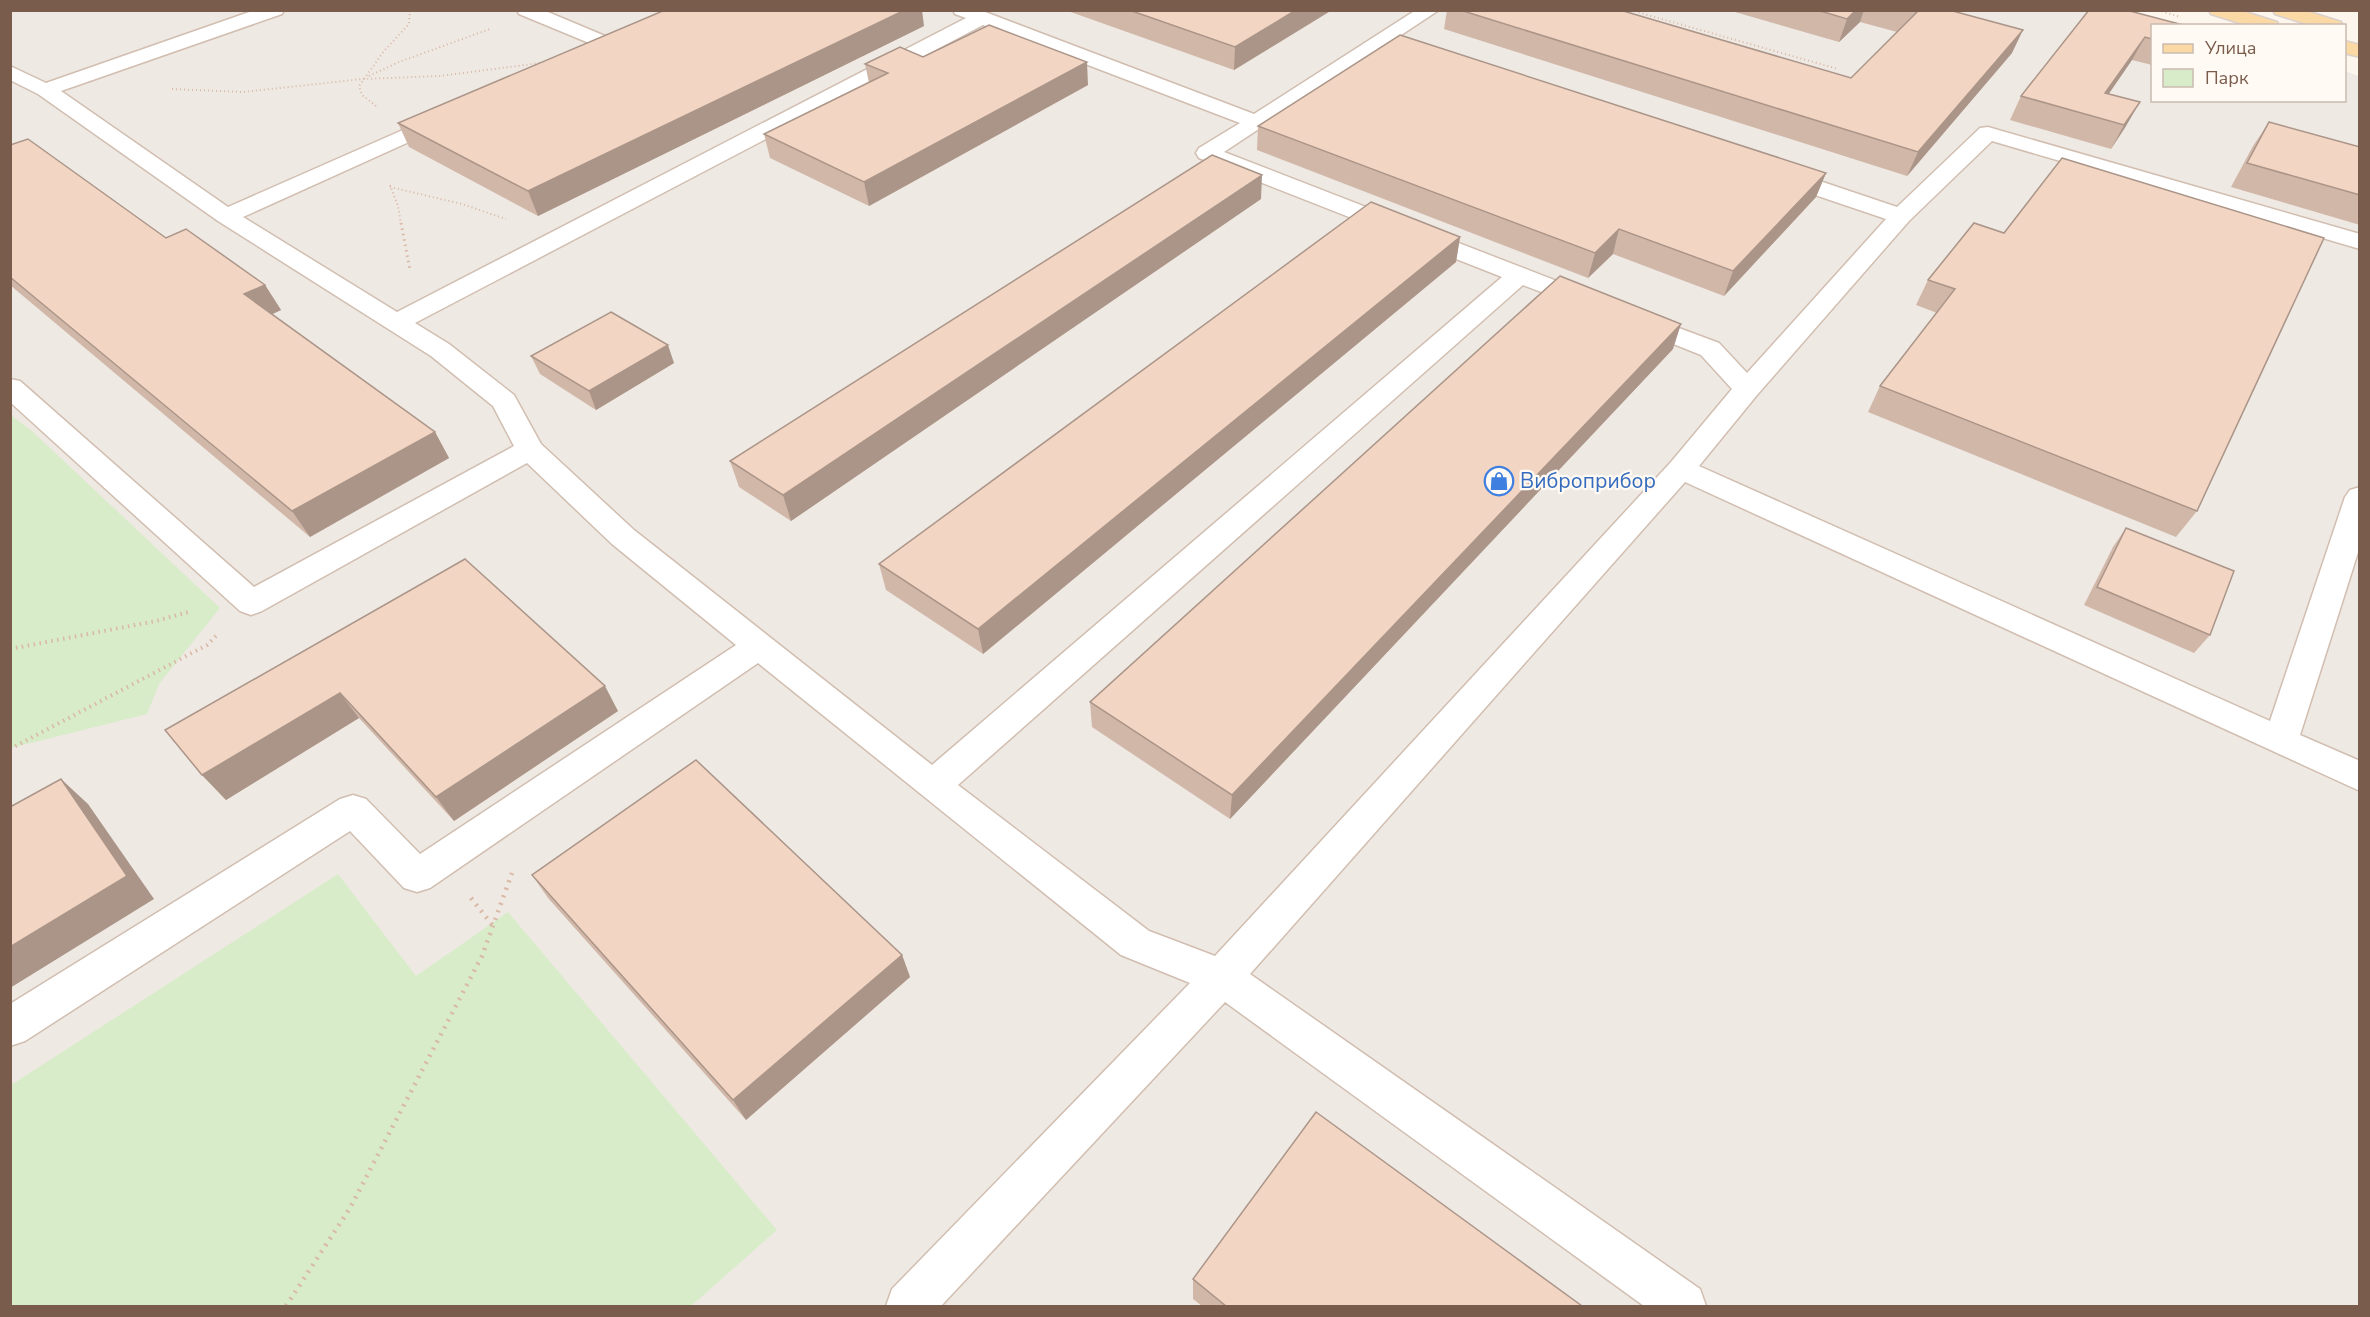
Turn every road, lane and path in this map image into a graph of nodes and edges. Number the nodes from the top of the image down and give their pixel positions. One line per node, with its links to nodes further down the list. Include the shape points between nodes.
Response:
1 (275, 10): 20 (lane)
2 (410, 10): 18 (path, via 409,24)
3 (1430, 10): 12 (lane)
4 (1638, 10): 16 (path)
5 (2218, 10): 9 (main road)
6 (2282, 10): 10 (main road)
7 (541, 13): 13 (lane); 18 (path, via 399,62)
8 (972, 14): 22 (lane); 29 (lane)
9 (2264, 24)
10 (2327, 24)
11 (631, 36): 13 (lane)
12 (1385, 40): 14 (lane); 22 (lane)
13 (607, 44): 15 (lane); 18 (path, via 537,64 440,76)
14 (1407, 48)
15 (567, 64)
16 (1838, 69)
17 (10, 72): 20 (lane)
18 (363, 79): 19 (path, via 243,92); 23 (path, via 359,86 362,95 377,106 383,118 383,132)
19 (164, 89)
20 (45, 90): 27 (lane)
21 (460, 112): 23 (lane)
22 (1257, 122): 31 (lane, via 1207,153)
23 (375, 150): 25 (lane); 26 (path)
24 (1755, 166): 28 (lane)
25 (327, 171): 26 (path, via 364,177); 27 (lane)
26 (391, 188): 29 (path, via 462,204 529,227); 32 (path, via 414,292)
27 (226, 216): 32 (lane)
28 (1900, 216): 30 (lane, via 1988,133); 34 (lane)
29 (553, 241): 32 (lane)
30 (2360, 242)
31 (1519, 275): 34 (lane, via 1710,349); 44 (lane)
32 (396, 323): 35 (lane, via 440,350 504,402)
33 (10, 387): 38 (lane)
34 (1747, 389): 36 (lane)
35 (530, 449): 38 (lane); 39 (lane, via 623,537)
36 (1681, 469): 41 (lane); 46 (lane)
37 (2360, 497): 41 (lane)
38 (248, 600): 40 (path); 42 (path, via 207,645)
39 (759, 646): 44 (lane); 47 (lane, via 417,876 353,810)
40 (10, 649)
41 (2281, 741): 43 (lane)
42 (10, 749)
43 (2360, 777)
44 (933, 786): 46 (lane, via 1135,943)
45 (513, 871): 48 (path, via 477,966 350,1208)
46 (1222, 977): 49 (lane); 50 (lane)
47 (10, 1027)
48 (286, 1306)
49 (909, 1306)
50 (1683, 1306)

